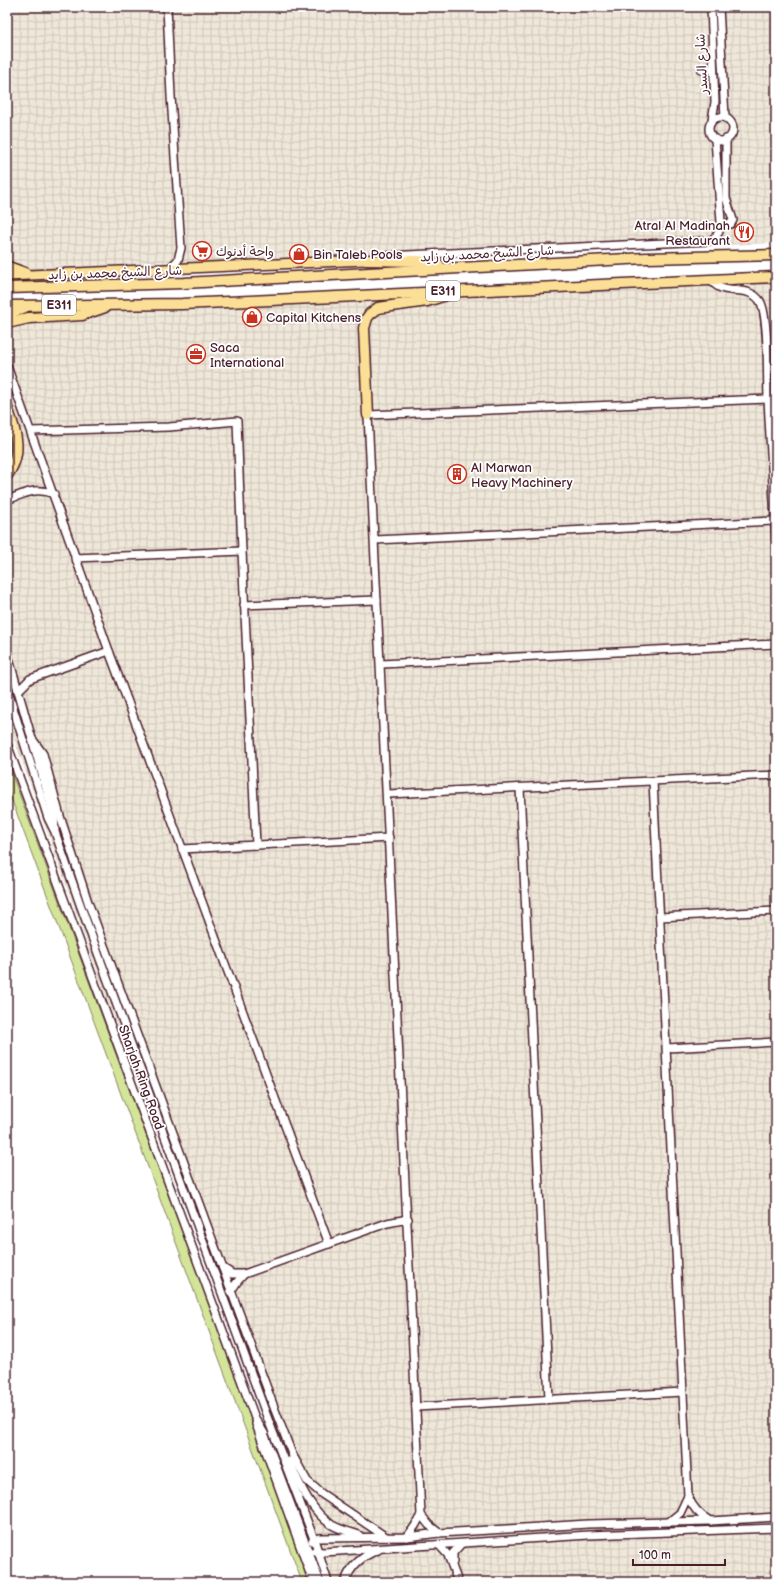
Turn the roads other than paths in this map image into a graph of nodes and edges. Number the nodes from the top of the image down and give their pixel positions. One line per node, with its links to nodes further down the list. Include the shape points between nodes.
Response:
1 (167, 7): 15 (street, via 181,248 178,260)
2 (711, 7): 4 (street, شارع السدر)
3 (719, 7): 6 (street, شارع السدر)
4 (713, 69): 5 (street); 7 (street, شارع السدر, via 715,102)
5 (702, 70)
6 (725, 117): 7 (street); 9 (street, via 733,130)
7 (712, 120): 8 (street, via 710,133)
8 (716, 139): 9 (street); 10 (street)
9 (726, 139): 10 (street, via 726,198 733,219 730,224)
10 (722, 222): 12 (street, via 717,236 706,242 387,256)
11 (776, 255): 14 (highway, شارع الشيخ محمد بن زايد / E311, via 646,258)
12 (366, 260): 14 (highway, via 419,261); 15 (main road)
13 (7, 266): 16 (main road)
14 (451, 268): 20 (highway, شارع الشيخ محمد بن زايد / E311, via 184,283)
15 (169, 269): 16 (main road)
16 (31, 274): 17 (main road)
17 (7, 276)
18 (776, 277): 19 (highway, E311)
19 (709, 279): 21 (highway, E311); 28 (street, via 722,288 752,294 760,302 764,312 766,336)
20 (7, 288)
21 (454, 291): 23 (highway, E311); 30 (highway, via 437,299 378,308 367,318 364,328)
22 (29, 304): 23 (highway, E311); 24 (highway, E311); 25 (highway)
23 (110, 305): 26 (highway, via 82,315 29,318)
24 (7, 306)
25 (7, 314)
26 (7, 323)
27 (7, 366): 31 (street)
28 (768, 399): 30 (street); 35 (street)
29 (7, 408): 32 (highway, via 17,439 17,452)
30 (368, 416): 36 (street)
31 (31, 431): 33 (street); 38 (street, via 237,421)
32 (7, 475)
33 (54, 494): 34 (street, via 34,490); 39 (street)
34 (7, 500)
35 (775, 521): 36 (street); 37 (street)
36 (375, 540): 40 (street)
37 (776, 540)
38 (242, 551): 39 (street); 41 (street)
39 (75, 558): 43 (street)
40 (377, 600): 41 (street); 45 (street)
41 (244, 606): 58 (street)
42 (776, 644): 45 (street)
43 (109, 651): 47 (street); 59 (street)
44 (7, 652): 46 (street)
45 (381, 664): 55 (street)
46 (13, 673): 47 (street); 49 (street)
47 (30, 679): 49 (street)
48 (7, 689): 56 (street, via 48,818)
49 (18, 691): 50 (street)
50 (33, 740): 56 (street, via 54,816); 66 (street, via 43,754 88,902)
51 (7, 744): 73 (street, Sharjah Ring Road)
52 (776, 775): 53 (street)
53 (654, 781): 54 (street); 61 (street)
54 (520, 788): 55 (street); 70 (street)
55 (388, 794): 57 (street)
56 (55, 832): 72 (street)
57 (389, 838): 58 (street); 64 (street)
58 (256, 845): 59 (street)
59 (182, 849): 65 (street)
60 (776, 911): 61 (street)
61 (660, 917): 63 (street)
62 (776, 1042): 63 (street)
63 (667, 1048): 69 (street)
64 (408, 1219): 65 (street, via 387,1222); 71 (street)
65 (329, 1244): 67 (street)
66 (223, 1268): 67 (street, via 232,1274); 68 (street)
67 (244, 1274): 68 (street)
68 (231, 1291): 83 (street, via 288,1444 301,1472 322,1494)
69 (683, 1392): 70 (street); 74 (street)
70 (549, 1400): 71 (street)
71 (416, 1406): 75 (street)
72 (266, 1414): 82 (street, via 275,1427 295,1474 319,1514 334,1526 346,1531); 84 (street)
73 (255, 1418): 87 (street, via 264,1433); 91 (street)
74 (688, 1496): 77 (street, via 680,1513); 78 (street, via 698,1513)
75 (422, 1515): 80 (street); 81 (street)
76 (776, 1517): 78 (street)
77 (670, 1521): 78 (street); 80 (street)
78 (710, 1521)
79 (776, 1528): 85 (street, via 618,1534)
80 (439, 1533): 81 (street)
81 (406, 1536): 83 (street)
82 (376, 1537): 83 (street); 84 (street)
83 (386, 1537)
84 (314, 1539): 87 (street); 89 (street)
85 (461, 1544): 86 (street); 90 (street, via 452,1556)
86 (439, 1545): 88 (street); 90 (street, via 446,1552)
87 (307, 1546): 89 (street); 92 (street)
88 (386, 1548): 89 (street); 94 (street, via 371,1553 359,1561 349,1572)
89 (318, 1552): 93 (street)
90 (454, 1571): 95 (street)
91 (313, 1582)
92 (320, 1582)
93 (328, 1582)
94 (345, 1582)
95 (458, 1582)

